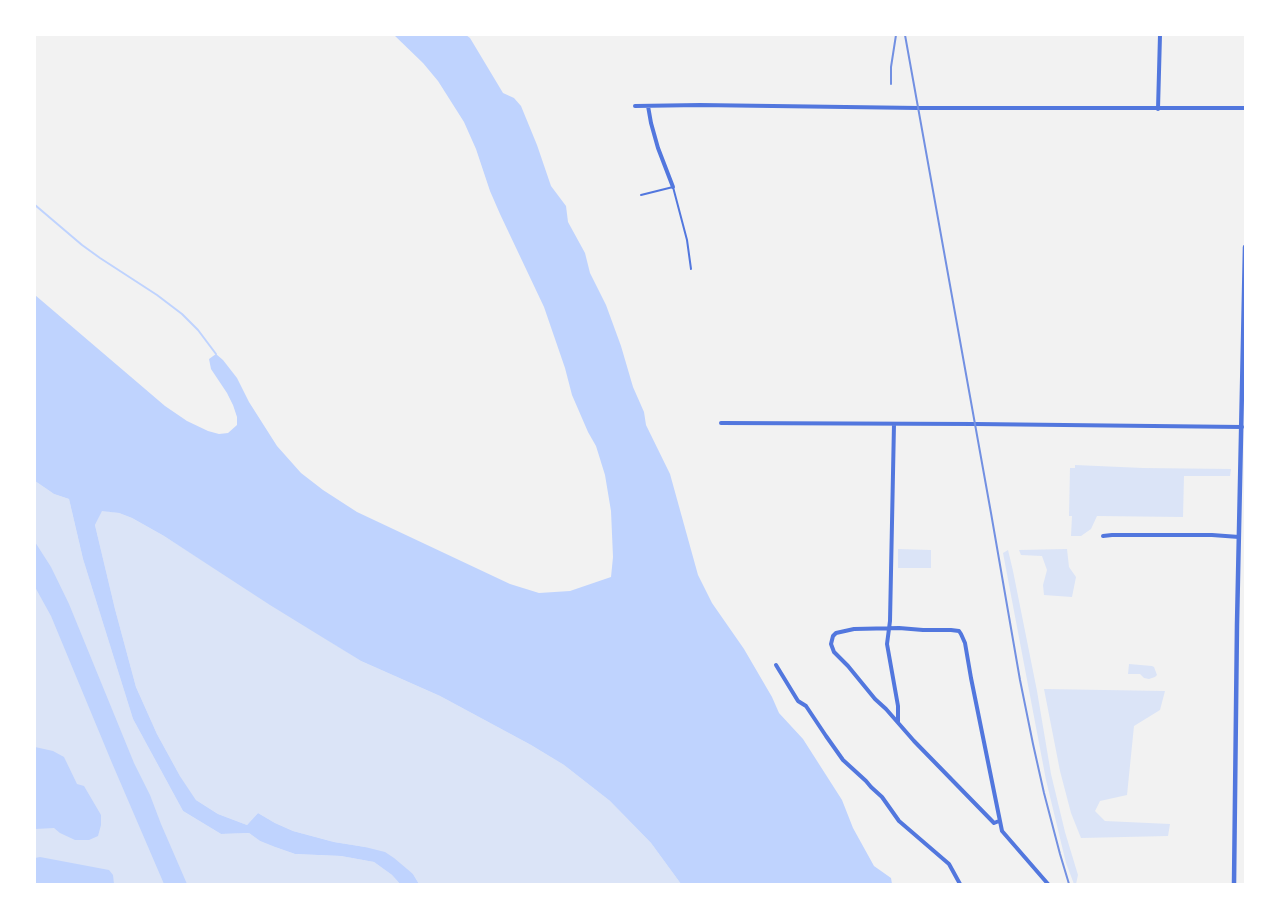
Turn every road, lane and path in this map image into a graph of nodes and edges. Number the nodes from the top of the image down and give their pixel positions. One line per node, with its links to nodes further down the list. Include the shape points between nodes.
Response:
1 (1160, 35): 5 (street)
2 (635, 106): 3 (street)
3 (648, 106): 5 (street); 6 (street, via 658,148)
4 (1245, 108): 5 (street)
5 (1158, 109)
6 (673, 187): 7 (lane); 10 (lane)
7 (641, 195)
8 (1245, 247): 9 (street)
9 (1245, 254): 13 (street)
10 (691, 269)
11 (721, 423): 12 (street)
12 (894, 424): 13 (street); 16 (street)
13 (1242, 427): 15 (street)
14 (1103, 536): 15 (street)
15 (1239, 537): 22 (street)
16 (889, 628): 18 (street, via 887,644); 18 (street, via 846,630 836,633 831,644 834,652); 19 (street, via 951,630 959,632 963,638)
17 (776, 665): 20 (street, via 798,701 806,706 843,760 882,797 898,821 949,864)
18 (898, 722): 19 (street, via 994,823)
19 (999, 822): 21 (street, via 1008,839)
20 (960, 884)
21 (1048, 884)
22 (1234, 884)

